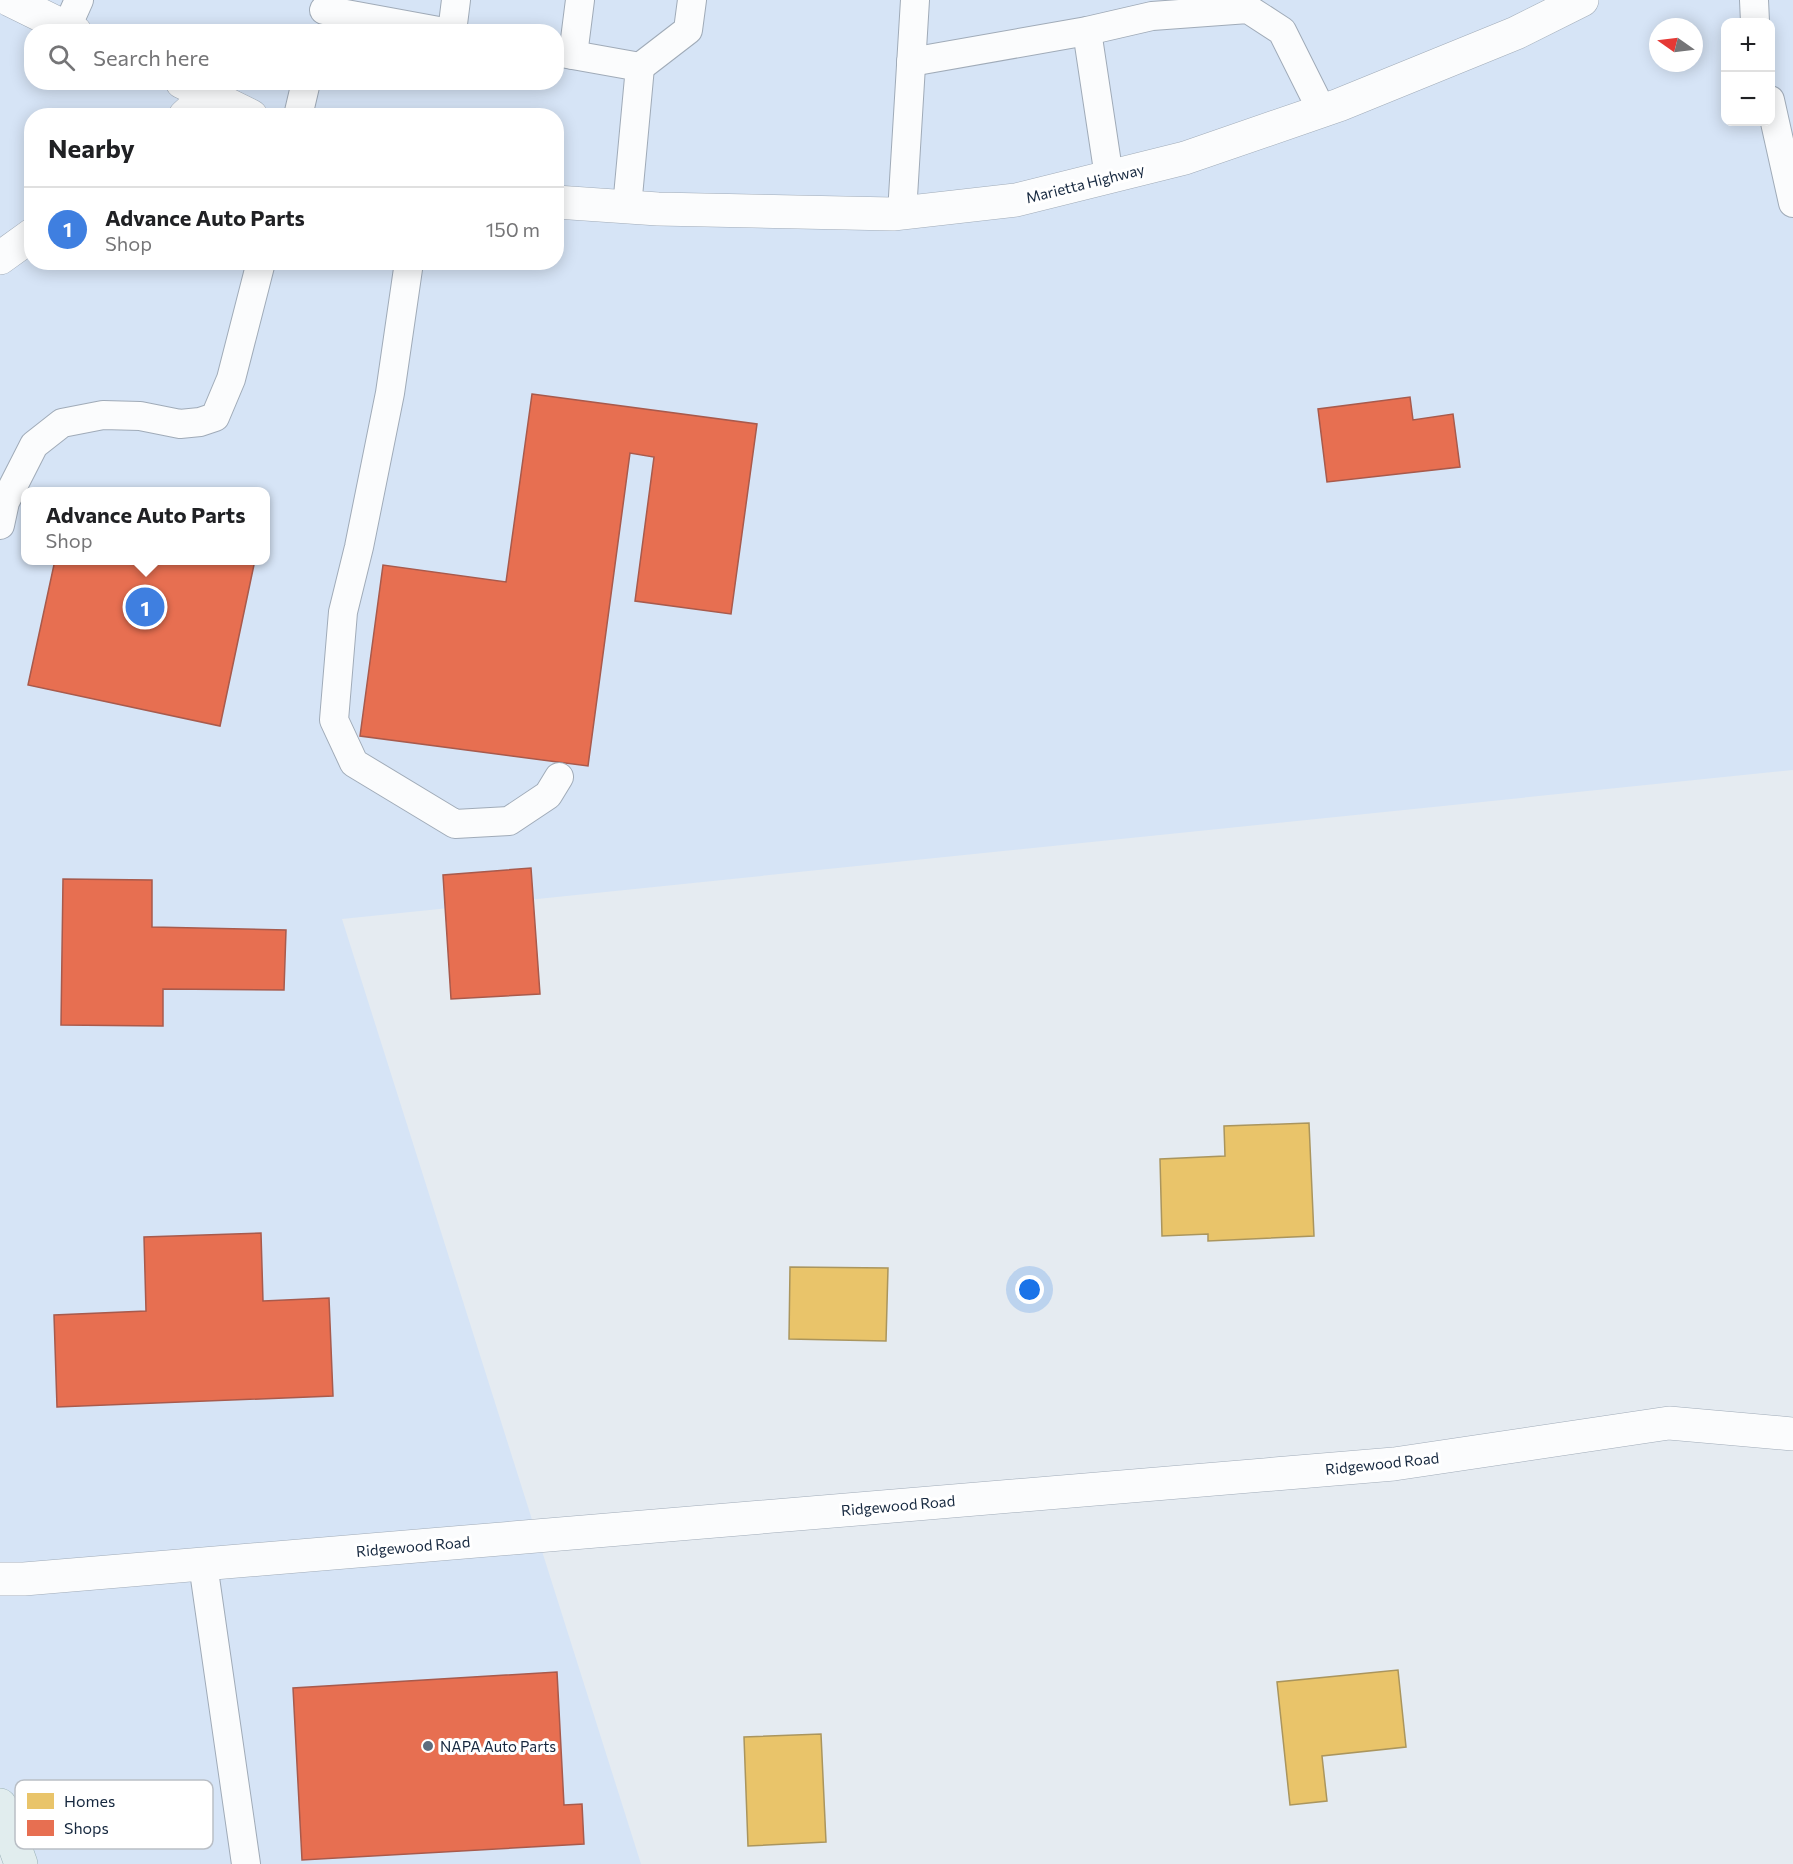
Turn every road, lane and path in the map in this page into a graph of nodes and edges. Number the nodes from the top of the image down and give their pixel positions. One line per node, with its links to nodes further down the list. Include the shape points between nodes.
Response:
1 (10, 0): 10 (street)
2 (456, 0): 12 (lane)
3 (580, 0): 14 (lane)
4 (692, 0): 16 (lane, via 688,30)
5 (915, 0): 15 (lane)
6 (1582, 0): 21 (street, Marietta Highway, via 1516,33)
7 (1754, 0): 9 (lane)
8 (323, 14): 11 (lane)
9 (1755, 18)
10 (74, 20)
11 (390, 24)
12 (453, 24)
13 (1087, 31): 15 (lane); 21 (lane, via 1152,16 1248,9 1281,31); 23 (lane)
14 (565, 53): 16 (lane)
15 (911, 62): 27 (lane)
16 (640, 67): 26 (lane)
17 (304, 90): 20 (lane)
18 (192, 98): 19 (street)
19 (225, 108)
20 (300, 108)
21 (1322, 111): 23 (street, Marietta Highway, via 1185,158)
22 (1775, 122): 25 (lane)
23 (1109, 177): 27 (street, Marietta Highway, via 1016,200)
24 (564, 203): 26 (street, Marietta Highway)
25 (1793, 203)
26 (627, 207): 27 (street, Marietta Highway)
27 (902, 213)
28 (24, 241): 29 (street)
29 (0, 258)
30 (259, 270): 32 (lane, via 231,379 215,417 180,424 140,416 103,415 62,423 34,445 5,502)
31 (408, 270): 33 (lane, via 390,393 343,612 334,720 354,763 455,824 509,821 548,795)
32 (0, 525)
33 (559, 777)
34 (1793, 1434): 35 (street, Ridgewood Road, via 1669,1423 1394,1464)
35 (203, 1564): 36 (street, Ridgewood Road); 41 (lane)
36 (0, 1579)
37 (0, 1805): 38 (main road)
38 (15, 1847)
39 (16, 1849): 40 (main road)
40 (21, 1864)
41 (246, 1864)

